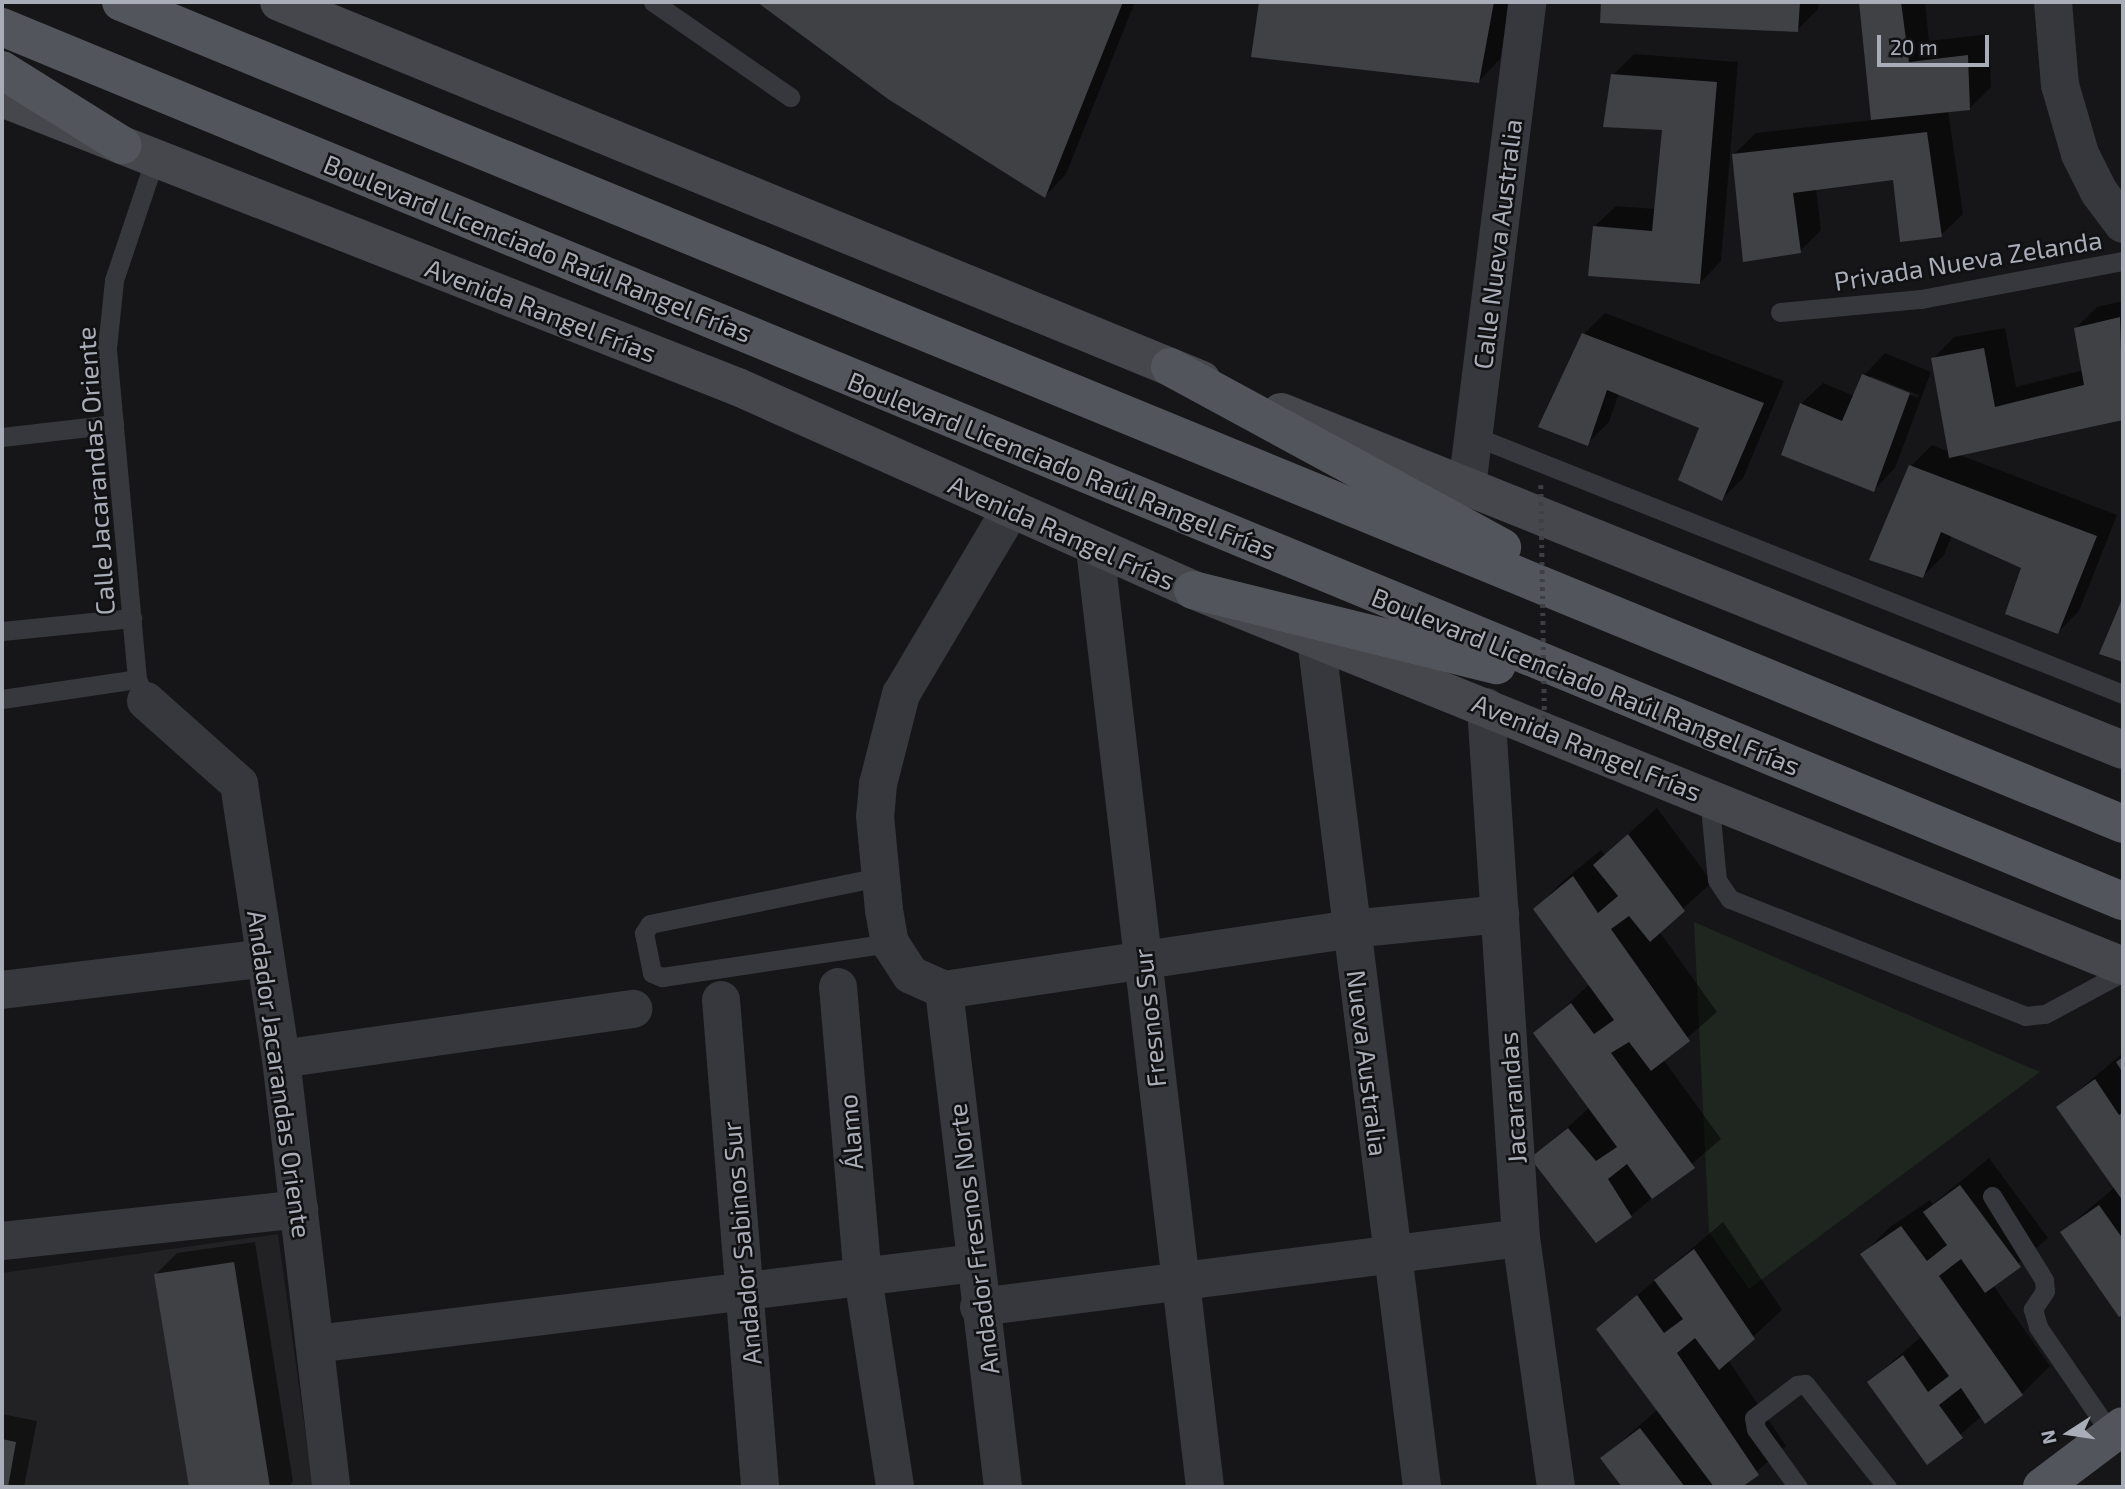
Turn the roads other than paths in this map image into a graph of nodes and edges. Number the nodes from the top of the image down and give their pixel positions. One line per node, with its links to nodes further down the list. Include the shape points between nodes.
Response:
1 (121, 2): 26 (main road)
2 (279, 2): 6 (main road)
3 (653, 2): 9 (lane)
4 (1527, 2): 17 (street, Calle Nueva Australia)
5 (2053, 2): 12 (street, via 2060,85 2080,153 2099,192)
6 (326, 11): 15 (main road)
7 (2, 27): 29 (main road, Boulevard Licenciado Raúl Rangel Frías)
8 (2, 70): 11 (main road)
9 (790, 97)
10 (2, 98): 11 (main road, Avenida Rangel Frías)
11 (138, 152): 16 (lane, Calle Jacarandas Oriente, via 109,312); 20 (main road, Avenida Rangel Frías, via 738,387)
12 (2123, 224)
13 (2123, 261): 14 (lane, Privada Nueva Zelanda, via 1921,299)
14 (1780, 312)
15 (1170, 368): 19 (main road); 26 (main road)
16 (114, 424): 18 (lane); 23 (lane, Calle Jacarandas Oriente)
17 (1474, 436): 19 (street, Calle Nueva Australia); 28 (lane)
18 (2, 437)
19 (1468, 487): 32 (main road)
20 (1011, 509): 21 (main road, Avenida Rangel Frías); 35 (street, via 901,694 874,816)
21 (1095, 549): 22 (main road, Avenida Rangel Frías); 41 (street, Fresnos Sur)
22 (1193, 590): 25 (main road, Avenida Rangel Frías); 29 (main road)
23 (132, 618): 24 (lane); 27 (lane, Calle Jacarandas Oriente)
24 (2, 631)
25 (1316, 639): 31 (main road, Avenida Rangel Frías); 38 (street, Nueva Australia)
26 (1683, 644): 34 (main road)
27 (142, 690): 30 (lane); 40 (street, Andador Jacarandas Oriente, via 239,785)
28 (2123, 694)
29 (1622, 696): 36 (main road, Boulevard Licenciado Raúl Rangel Frías)
30 (2, 699)
31 (1486, 707): 33 (main road, Avenida Rangel Frías); 37 (street, Jacarandas)
32 (2123, 750)
33 (1709, 796): 42 (main road, Avenida Rangel Frías); 43 (lane, via 1717,880 1730,899 2025,1016 2045,1014)
34 (2123, 824)
35 (879, 877): 39 (street); 39 (lane, via 650,923 644,933 652,973 662,977)
36 (2123, 901)
37 (1500, 914): 38 (street); 52 (street, Jacarandas)
38 (1351, 929): 41 (street); 54 (street, Nueva Australia)
39 (890, 943): 46 (street, via 911,975)
40 (265, 958): 45 (street); 49 (street, Andador Jacarandas Oriente)
41 (1143, 959): 46 (street); 57 (street, Fresnos Sur)
42 (2123, 966)
43 (2123, 972)
44 (838, 987): 56 (street, Álamo)
45 (2, 990)
46 (944, 990): 55 (street, Andador Fresnos Norte)
47 (721, 1000): 58 (street, Andador Sabinos Sur)
48 (633, 1009): 49 (street)
49 (281, 1059): 51 (street, Andador Jacarandas Oriente)
50 (1992, 1196): 61 (lane, via 2044,1280 2045,1291 2033,1309 2038,1327)
51 (299, 1209): 53 (street); 60 (street, Andador Jacarandas Oriente)
52 (1521, 1238): 54 (street); 68 (street, Jacarandas)
53 (2, 1241)
54 (1392, 1254): 57 (street); 67 (street, Nueva Australia)
55 (976, 1263): 56 (street); 59 (street, Andador Fresnos Norte)
56 (863, 1277): 58 (street); 64 (street)
57 (1179, 1282): 59 (street); 66 (street, Fresnos Sur)
58 (746, 1292): 60 (street); 63 (street, Andador Sabinos Sur)
59 (979, 1307): 65 (street, Andador Fresnos Norte)
60 (316, 1344): 62 (street, Andador Jacarandas Oriente)
61 (2118, 1431): 71 (main road)
62 (331, 1487)
63 (760, 1487)
64 (895, 1487)
65 (1003, 1487)
66 (1205, 1487)
67 (1422, 1487)
68 (1556, 1487)
69 (1798, 1487): 70 (lane, via 1756,1429 1754,1418 1797,1385 1805,1384)
70 (1887, 1487)
71 (2042, 1487)

